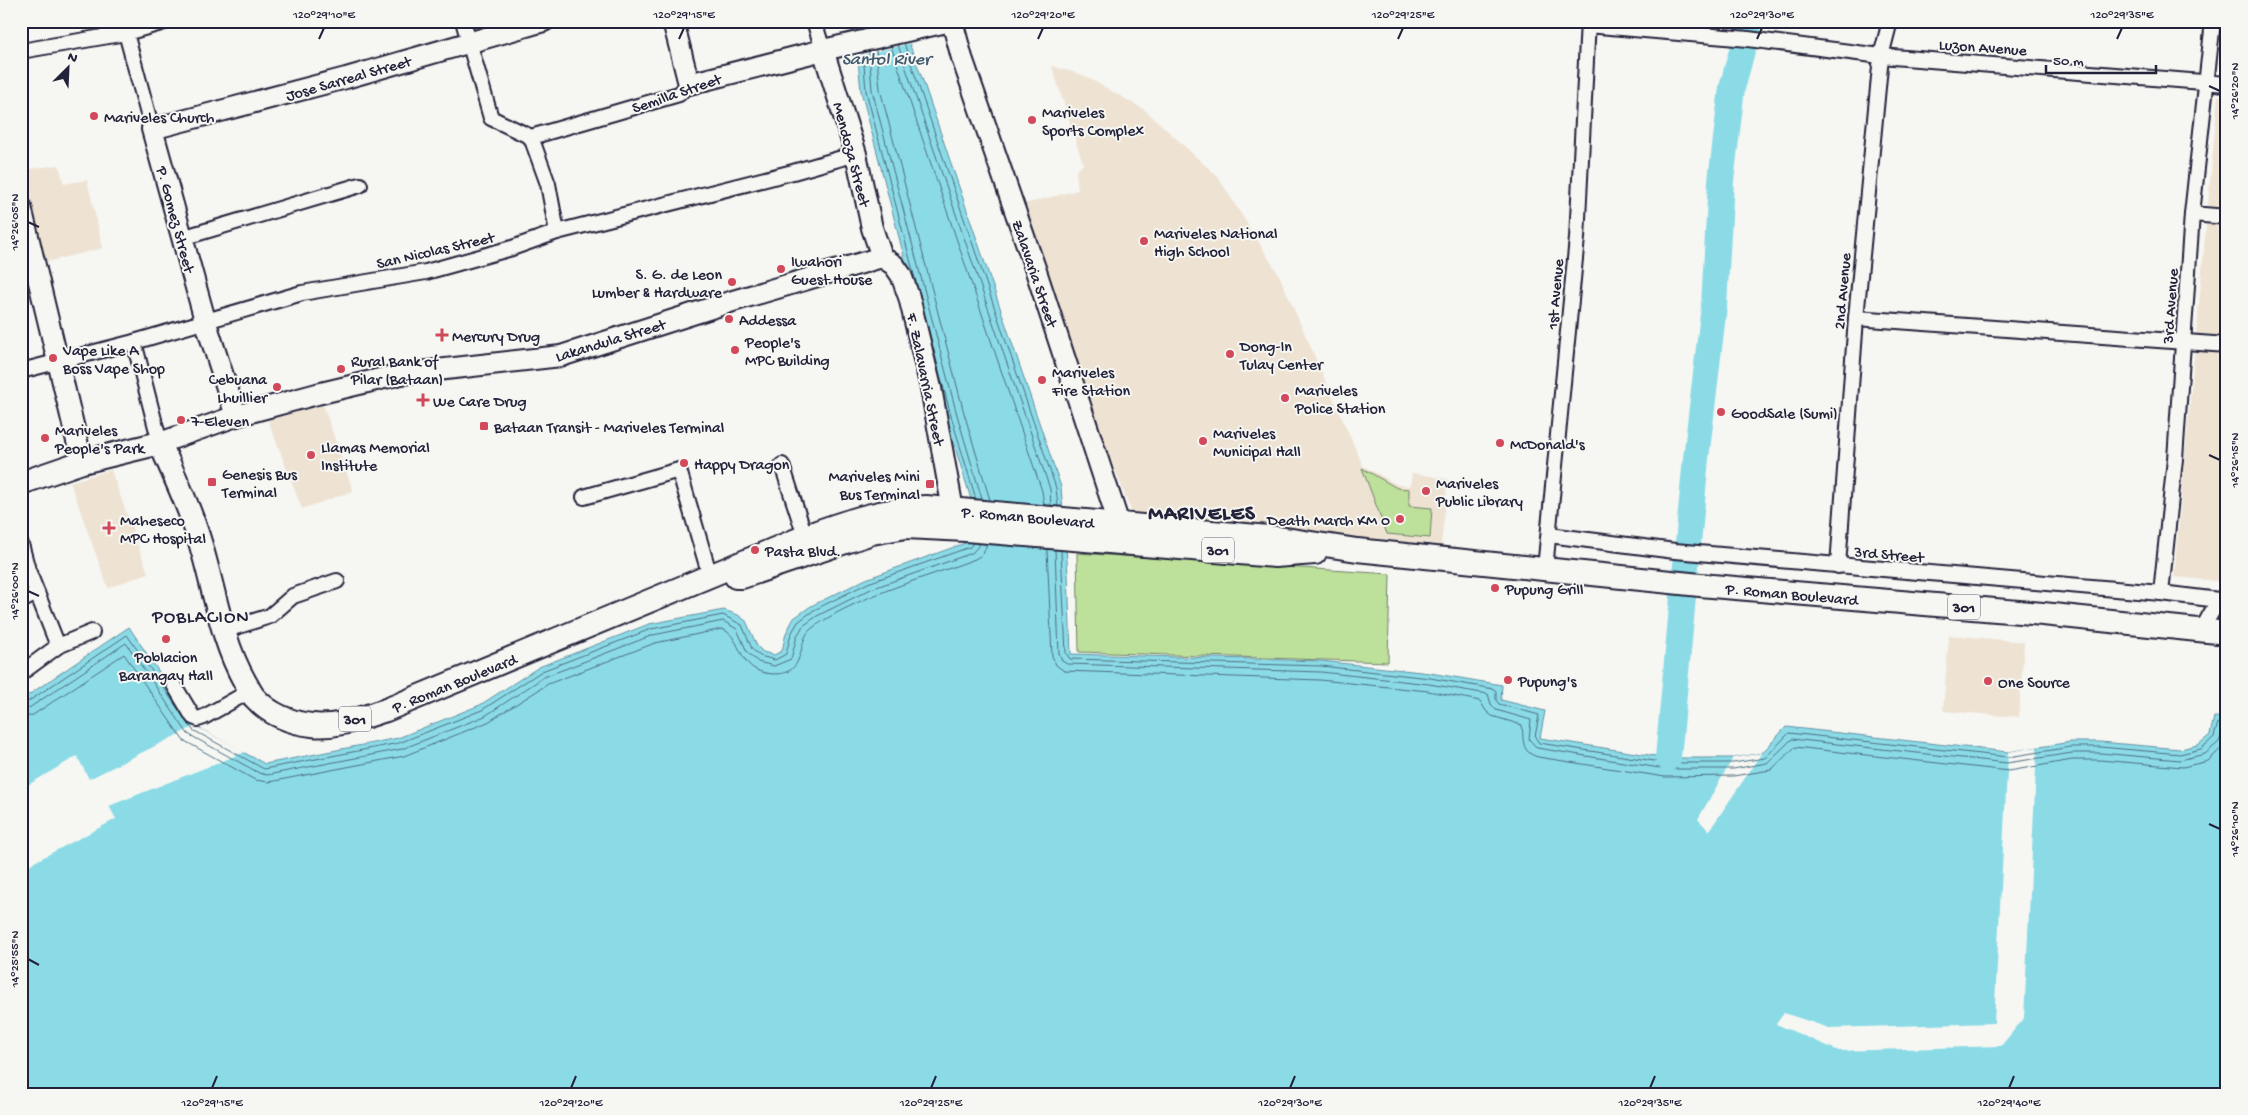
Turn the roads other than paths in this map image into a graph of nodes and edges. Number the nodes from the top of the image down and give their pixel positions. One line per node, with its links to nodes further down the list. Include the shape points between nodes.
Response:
1 (168, 21): 10 (street)
2 (463, 21): 11 (street)
3 (544, 21): 11 (street, Jose Sarreal Street)
4 (673, 21): 16 (street)
5 (814, 21): 12 (street)
6 (951, 21): 12 (street, Semilla Street); 42 (street, Zalavaria Street)
7 (1890, 21): 14 (street, 2nd Avenue)
8 (2213, 21): 15 (street, 3rd Avenue)
9 (1588, 23): 14 (street, Luzon Avenue); 44 (street, 1st Avenue, via 1577,238)
10 (126, 27): 13 (street); 18 (street, P. Gomez Street)
11 (468, 43): 18 (street, Jose Sarreal Street); 19 (street, via 491,118)
12 (823, 50): 16 (street, Semilla Street); 20 (street, Mendoza Street)
13 (21, 51)
14 (1881, 56): 15 (street, Luzon Avenue); 28 (street, 2nd Avenue)
15 (2208, 82): 17 (street, Luzon Avenue); 23 (street, 3rd Avenue)
16 (689, 84): 19 (street, Semilla Street, via 679,94)
17 (2227, 84)
18 (152, 129): 26 (street, P. Gomez Street)
19 (531, 137): 25 (street, via 548,184)
20 (856, 154): 25 (street, San Nicolas Street); 27 (street, Mendoza Street, via 872,228)
21 (360, 185): 26 (street)
22 (21, 206): 33 (street)
23 (2192, 214): 24 (street); 30 (street, 3rd Avenue)
24 (2227, 218)
25 (557, 232): 29 (street, San Nicolas Street, via 426,272 302,293)
26 (182, 238): 29 (street, P. Gomez Street)
27 (882, 257): 35 (street, Lakandula Street, via 561,356 401,374); 41 (street, F. Zalavarria Street, via 898,270 909,297)
28 (1856, 318): 30 (street); 48 (street, 2nd Avenue)
29 (205, 320): 31 (street, San Nicolas Street); 35 (street, P. Gomez Street)
30 (2184, 341): 32 (street); 53 (street, 3rd Avenue)
31 (134, 342): 33 (street, San Nicolas Street); 36 (street)
32 (2227, 345)
33 (58, 362): 34 (street, San Nicolas Street); 37 (street)
34 (21, 371)
35 (236, 416): 36 (street, Lakandula Street)
36 (160, 443): 37 (main road); 56 (main road, P. Roman Boulevard / 301, via 201,543)
37 (82, 462): 39 (main road)
38 (782, 465): 45 (street)
39 (21, 483)
40 (584, 497): 50 (street, via 679,470)
41 (962, 517): 43 (main road, P. Roman Boulevard / 301); 45 (main road, P. Roman Boulevard / 301, via 902,508 868,514); 50 (main road, P. Roman Boulevard / 301, via 872,533 742,577)
42 (1119, 524): 43 (main road, P. Roman Boulevard / 301); 47 (main road, P. Roman Boulevard / 301, via 1279,538)
43 (1080, 531): 47 (main road, P. Roman Boulevard / 301, via 1276,556)
44 (1549, 535): 48 (street, 3rd Street, via 1702,554); 49 (street, 1st Avenue)
45 (805, 536): 50 (main road, P. Roman Boulevard / 301)
46 (21, 544): 52 (street)
47 (1357, 550): 49 (main road, P. Roman Boulevard / 301)
48 (1838, 566): 53 (street, 3rd Street)
49 (1545, 569): 57 (main road, P. Roman Boulevard / 301)
50 (710, 576): 63 (main road, P. Roman Boulevard / 301, via 386,710 336,724 313,726 289,720 272,713)
51 (337, 581): 56 (street, via 294,596 270,616)
52 (37, 593): 55 (street); 60 (street)
53 (2161, 593): 54 (street, 3rd Street)
54 (2222, 601): 57 (street)
55 (21, 602)
56 (223, 631): 63 (main road, P. Roman Boulevard / 301)
57 (2201, 631): 59 (main road, P. Roman Boulevard / 301)
58 (92, 632): 60 (street)
59 (2227, 633)
60 (58, 646): 61 (street)
61 (21, 673)
62 (174, 685): 63 (street, via 193,717 198,719)
63 (250, 691)

